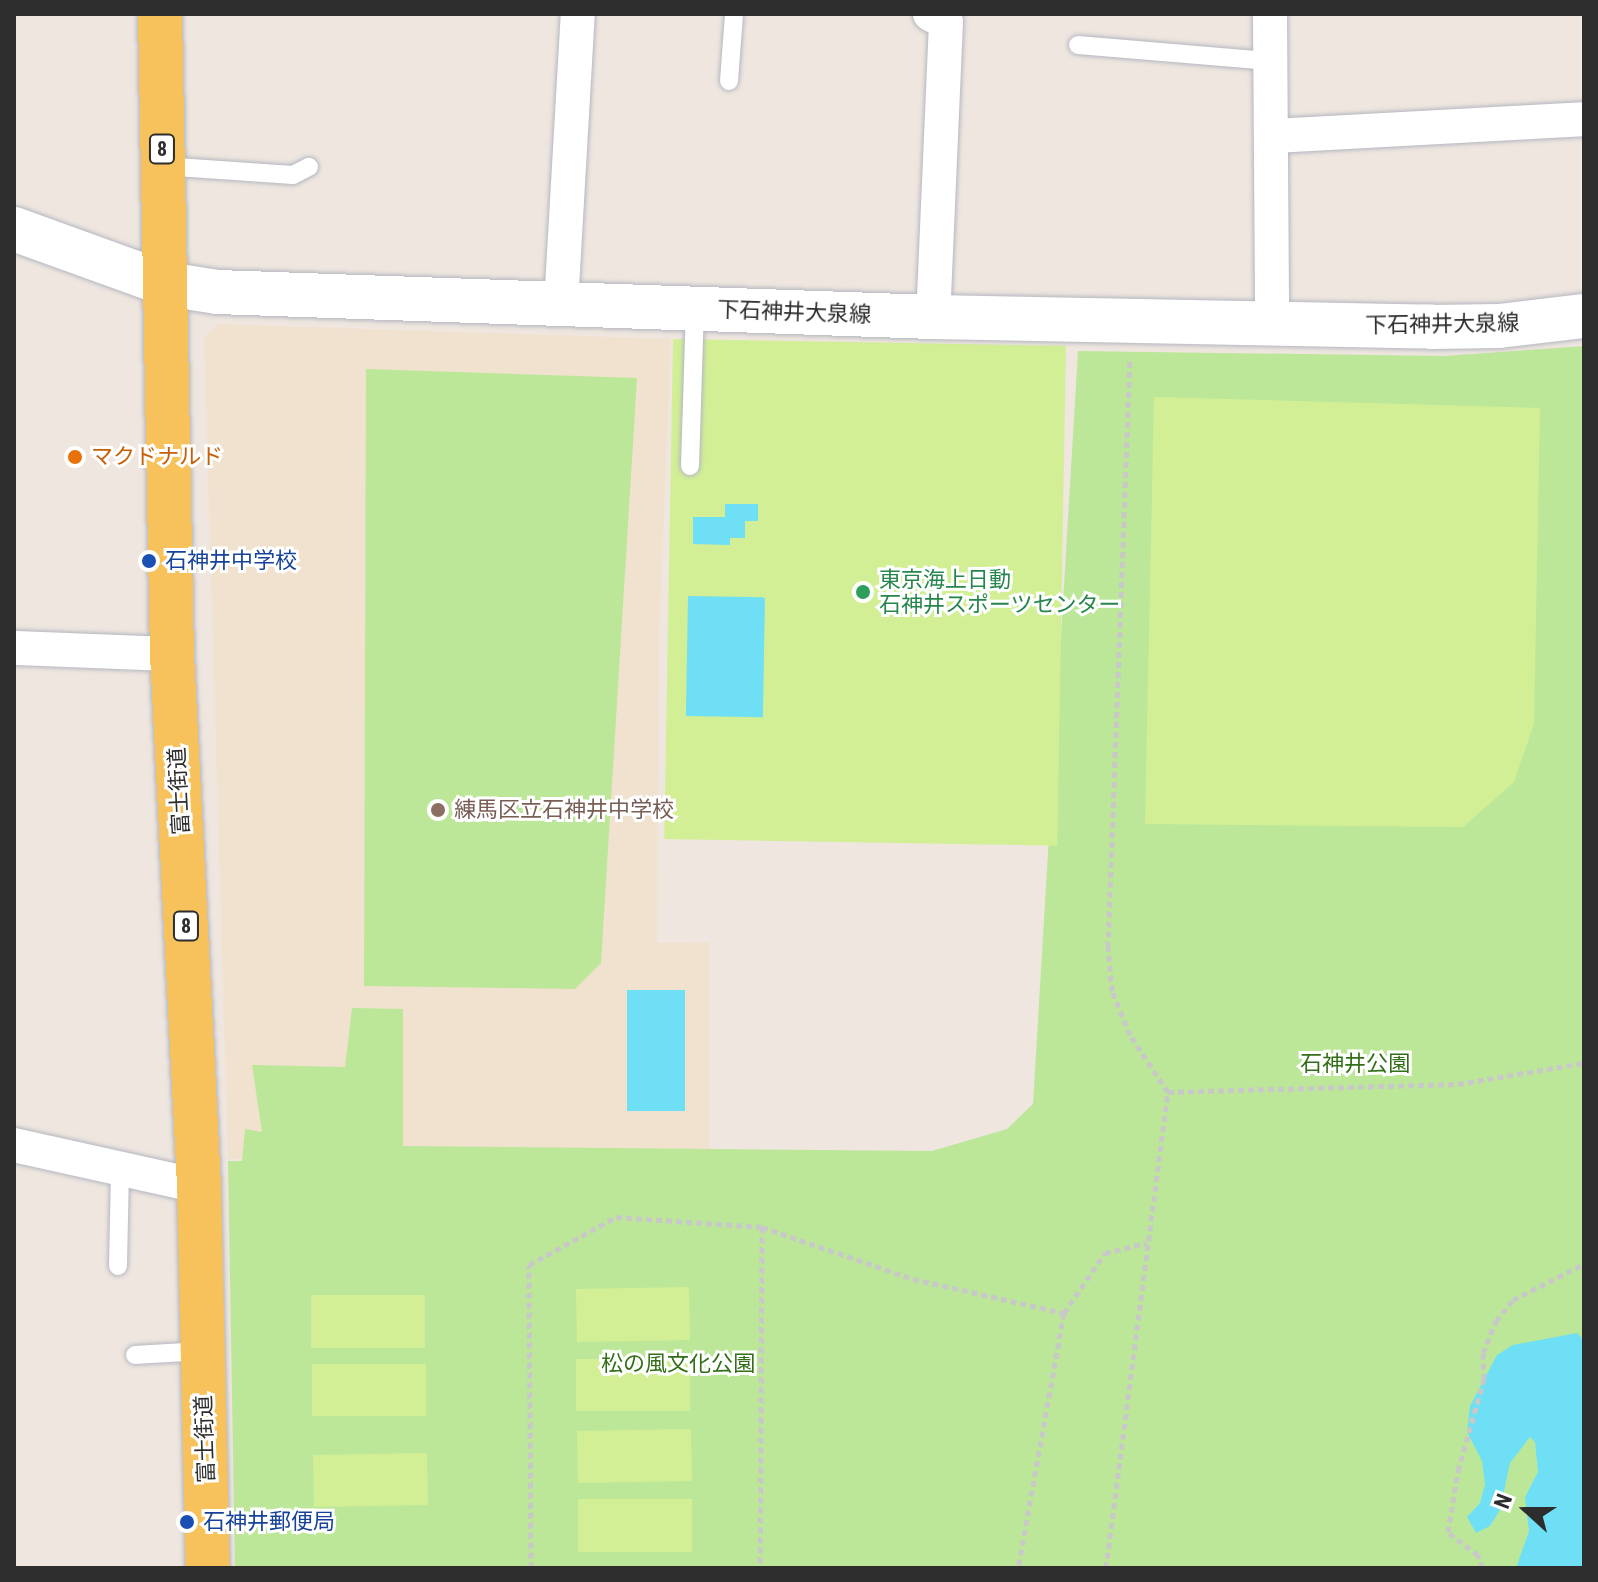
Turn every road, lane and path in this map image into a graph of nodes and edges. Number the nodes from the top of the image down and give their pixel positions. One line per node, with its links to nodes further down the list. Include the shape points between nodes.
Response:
1 (160, 14): 11 (main road, 富士街道 / 8)
2 (578, 14): 15 (street)
3 (734, 14): 8 (lane)
4 (930, 14): 18 (street, via 946,22)
5 (1270, 14): 7 (street)
6 (1078, 45): 7 (lane)
7 (1270, 61): 10 (street)
8 (729, 81)
9 (1584, 119): 10 (street)
10 (1272, 136): 19 (street)
11 (162, 166): 12 (lane, via 293,175); 14 (main road, 富士街道 / 8)
12 (309, 167)
13 (14, 229): 14 (main road, 下石神井大泉線)
14 (166, 284): 15 (main road, 下石神井大泉線, via 217,292); 23 (main road, 富士街道 / 8)
15 (561, 305): 16 (main road, 下石神井大泉線)
16 (695, 309): 18 (main road, 下石神井大泉線); 21 (lane)
17 (1584, 316): 19 (main road, 下石神井大泉線, via 1499,326)
18 (933, 317): 19 (main road, 下石神井大泉線)
19 (1272, 323)
20 (1131, 340): 25 (path, via 1108,947 1112,991 1130,1035)
21 (690, 466)
22 (14, 648): 23 (street)
23 (172, 654): 28 (main road, 富士街道 / 8)
24 (1584, 1063): 25 (path, via 1458,1084)
25 (1168, 1092): 30 (path)
26 (14, 1145): 27 (street)
27 (120, 1168): 28 (street); 32 (lane)
28 (199, 1186): 34 (main road, 富士街道 / 8)
29 (762, 1227): 33 (path, via 913,1279); 37 (path, via 616,1217 529,1265); 38 (path)
30 (1147, 1243): 33 (path, via 1105,1253); 40 (path)
31 (1584, 1264): 41 (path, via 1513,1300 1496,1321 1483,1353 1484,1379 1458,1471 1448,1532 1478,1555)
32 (118, 1266)
33 (1064, 1313): 39 (path)
34 (202, 1351): 35 (lane); 36 (main road, 富士街道 / 8)
35 (135, 1355)
36 (208, 1568)
37 (531, 1568)
38 (760, 1568)
39 (1018, 1568)
40 (1106, 1568)
41 (1482, 1568)

